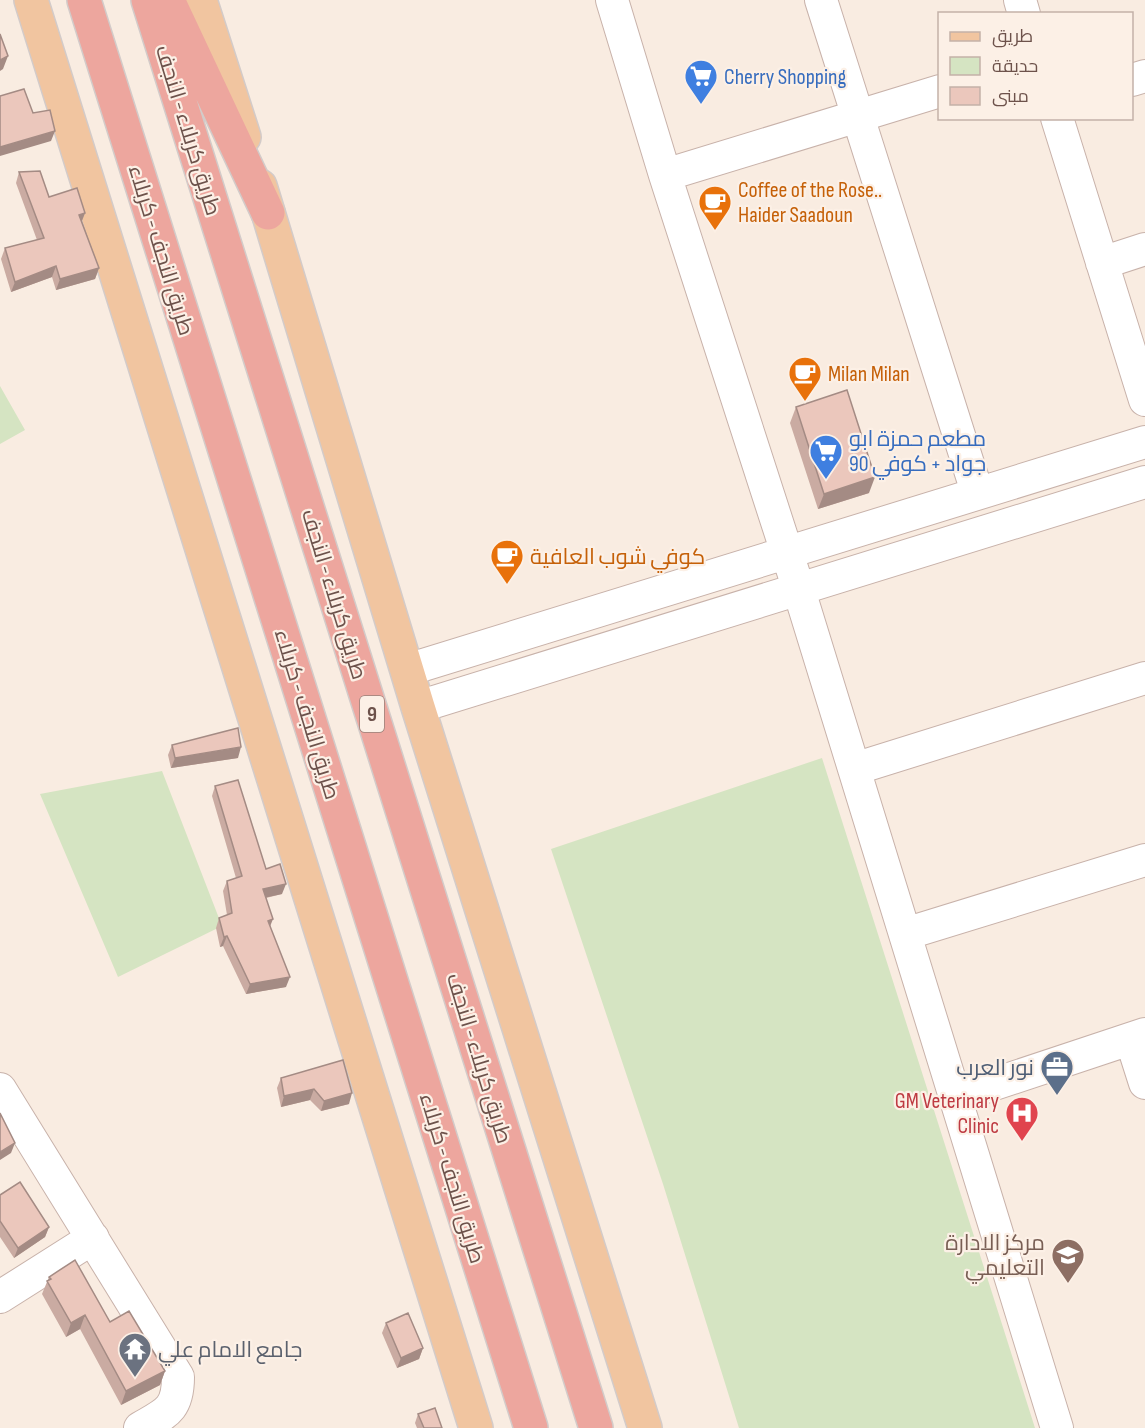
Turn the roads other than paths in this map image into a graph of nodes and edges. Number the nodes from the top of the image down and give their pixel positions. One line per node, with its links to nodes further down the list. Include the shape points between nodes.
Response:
1 (31, 0): 36 (main road)
2 (84, 0): 37 (highway, طريق النجف - کربلاء)
3 (148, 0): 38 (highway, طريق کربلاء - النجف / 9)
4 (168, 0): 12 (highway)
5 (200, 0): 12 (main road)
6 (612, 0): 11 (street)
7 (820, 0): 9 (street)
8 (938, 91): 9 (street)
9 (856, 116): 11 (street); 18 (street)
10 (1058, 120): 14 (street)
11 (665, 175): 20 (street)
12 (268, 213): 23 (main road)
13 (1145, 249): 14 (street)
14 (1102, 263): 15 (street)
15 (1145, 400)
16 (1145, 442): 18 (street)
17 (1145, 482): 21 (street)
18 (977, 492): 19 (street)
19 (840, 536): 20 (street); 21 (street, via 835,557)
20 (788, 553): 22 (street); 23 (street)
21 (846, 573): 22 (street)
22 (798, 587): 25 (street); 26 (street)
23 (407, 670): 25 (main road)
24 (1145, 678): 26 (street)
25 (418, 707): 39 (main road)
26 (855, 769): 28 (street)
27 (1145, 860): 28 (street)
28 (905, 934): 32 (street)
29 (1138, 1037): 30 (street); 32 (street)
30 (1145, 1083)
31 (0, 1091): 33 (street)
32 (955, 1097): 40 (street)
33 (93, 1238): 34 (street); 35 (street, via 178,1377 178,1396 168,1412)
34 (0, 1297)
35 (140, 1428)
36 (476, 1428)
37 (531, 1428)
38 (596, 1428)
39 (645, 1428)
40 (1057, 1428)

